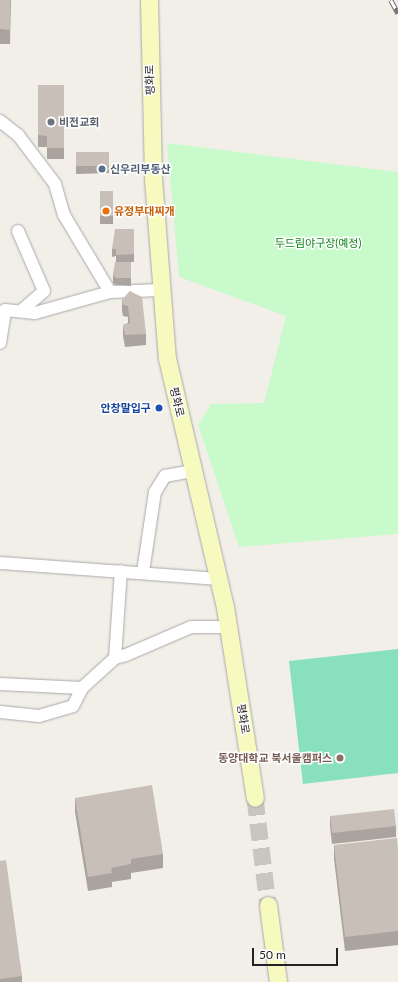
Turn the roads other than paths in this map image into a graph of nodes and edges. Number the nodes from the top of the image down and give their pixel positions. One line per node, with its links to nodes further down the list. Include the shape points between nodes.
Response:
1 (149, 0): 4 (main road, 평화로, via 153,178)
2 (0, 121): 5 (street, via 18,135 55,184 64,216)
3 (18, 231): 6 (street, via 44,291)
4 (160, 290): 5 (street); 8 (main road, 평화로, via 168,358)
5 (110, 292): 6 (street, via 35,313)
6 (22, 310): 7 (street, via 5,310)
7 (0, 343)
8 (194, 471): 11 (street, via 165,476 155,492); 12 (main road, 평화로)
9 (0, 563): 10 (street)
10 (121, 571): 11 (street); 14 (street)
11 (143, 572): 12 (street)
12 (219, 579): 13 (main road, 평화로)
13 (228, 627): 14 (street, via 191,628 126,656); 18 (main road, 평화로)
14 (115, 658): 16 (street)
15 (0, 684): 16 (street)
16 (82, 688): 17 (street, via 73,706 38,716)
17 (0, 712)
18 (255, 798)
19 (268, 905): 20 (main road)
20 (278, 982)

